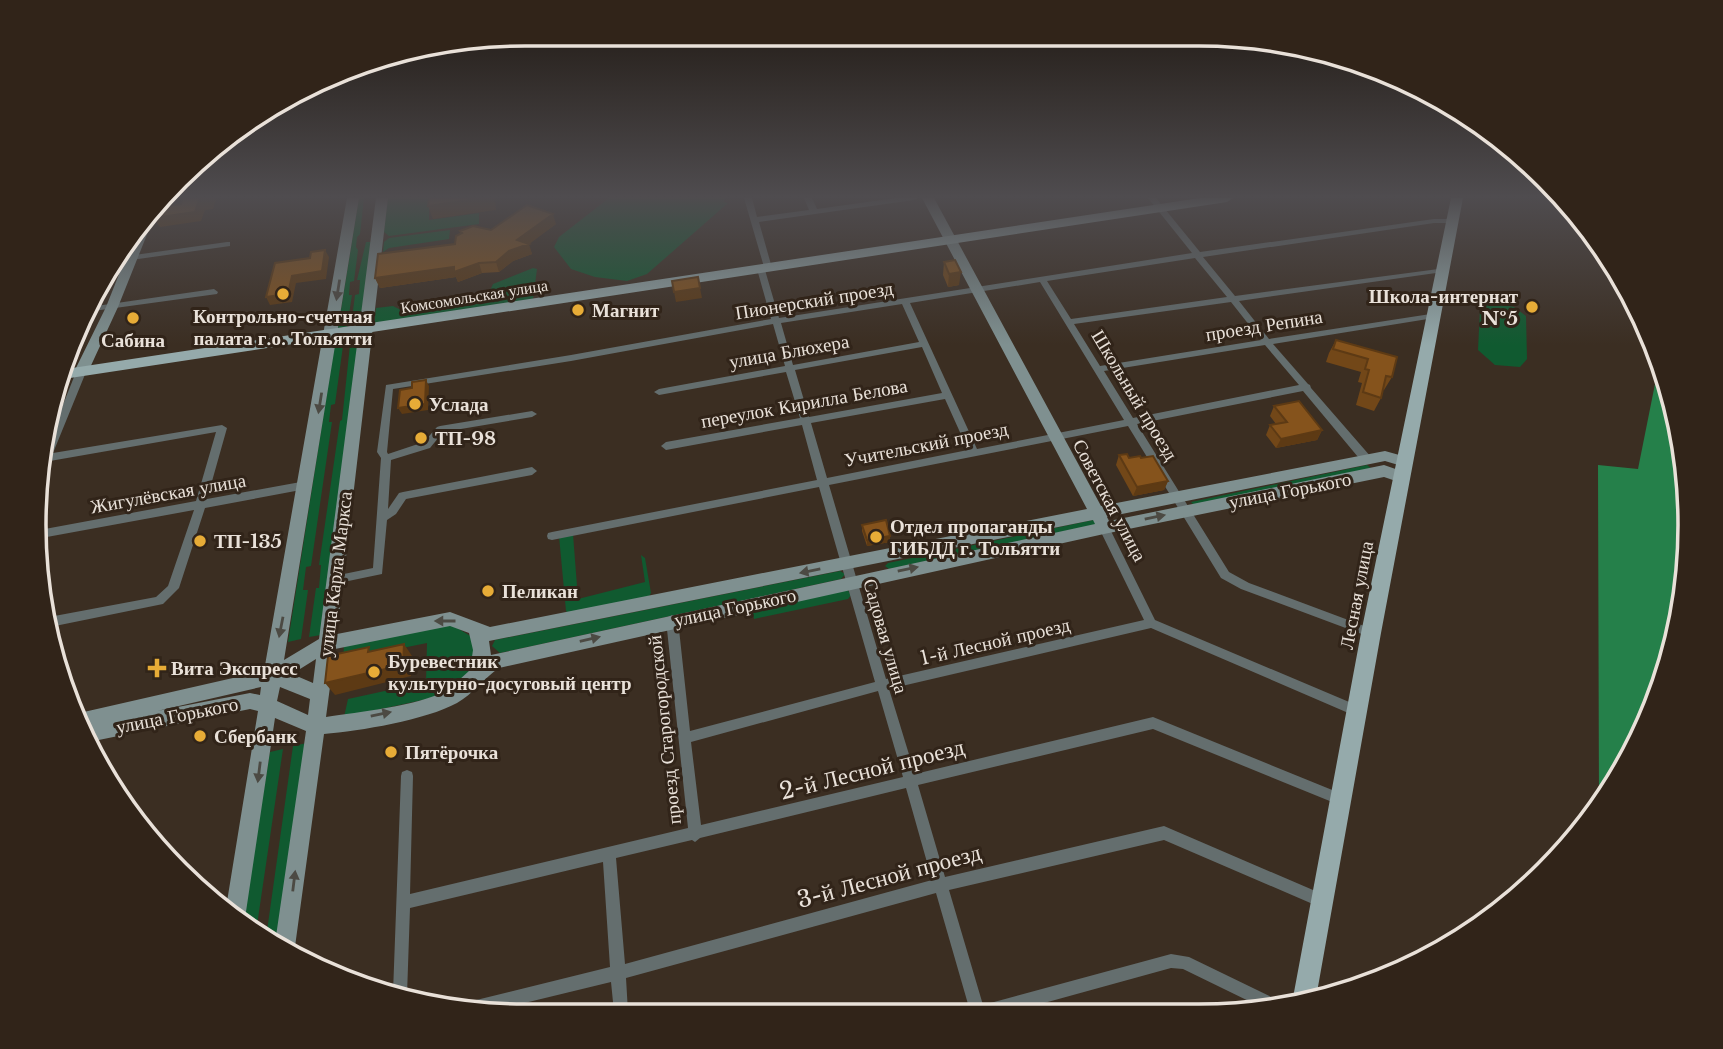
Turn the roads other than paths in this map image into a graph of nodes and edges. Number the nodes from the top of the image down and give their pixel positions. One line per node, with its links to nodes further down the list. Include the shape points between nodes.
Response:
1 (136, 247): 12 (main road)
2 (207, 247): 12 (street)
3 (345, 247): 27 (main road, улица Карла Маркса, one-way to 27)
4 (376, 247): 26 (main road, улица Карла Маркса)
5 (760, 247): 14 (street, Садовая улица)
6 (903, 247): 14 (main road, Комсомольская улица)
7 (953, 247): 17 (main road, Советская улица)
8 (1191, 247): 11 (street)
9 (1253, 247): 11 (street, Пионерский проезд)
10 (1448, 247): 15 (main road, Лесная улица)
11 (1197, 255): 16 (street, Пионерский проезд); 19 (street)
12 (131, 258): 13 (street); 21 (main road)
13 (126, 259)
14 (764, 268): 24 (street, Садовая улица); 26 (main road, Комсомольская улица)
15 (1443, 270): 19 (street); 23 (main road, Лесная улица)
16 (1042, 279): 17 (street, Пионерский проезд); 25 (street, Школьный проезд)
17 (975, 289): 20 (street, Пионерский проезд); 40 (main road, Советская улица)
18 (215, 292): 21 (street)
19 (1233, 299): 25 (street); 28 (street)
20 (905, 301): 24 (street, Пионерский проезд); 29 (street)
21 (112, 307): 22 (street); 32 (main road)
22 (97, 309)
23 (1434, 315): 28 (street, проезд Репина); 47 (main road, Лесная улица)
24 (776, 321): 30 (street, Садовая улица); 45 (street, Пионерский проезд, via 389,387 382,452)
25 (1070, 322): 31 (street, Школьный проезд)
26 (365, 331): 27 (main road, Комсомольская улица); 58 (main road, улица Карла Маркса)
27 (331, 335): 32 (main road, Комсомольская улица); 50 (main road, улица Карла Маркса, one-way to 50)
28 (1267, 342): 31 (street, проезд Репина); 34 (street)
29 (925, 344): 30 (street, улица Блюхера); 36 (street)
30 (790, 369): 35 (street, улица Блюхера); 38 (street, Садовая улица)
31 (1099, 369): 39 (street, Школьный проезд)
32 (81, 372): 33 (main road, Комсомольская улица); 41 (street)
33 (70, 373)
34 (1307, 387): 39 (street, Учительский проезд); 46 (street)
35 (659, 392)
36 (948, 395): 38 (street, переулок Кирилла Белова); 43 (street)
37 (531, 414): 45 (street, via 440,429 427,445)
38 (805, 421): 42 (street, переулок Кирилла Белова); 49 (street, Садовая улица)
39 (1130, 422): 40 (street, Учительский проезд); 52 (street, Школьный проезд)
40 (1054, 437): 43 (street, Учительский проезд); 54 (main road, Советская улица)
41 (53, 442)
42 (666, 446)
43 (974, 453): 49 (street, Учительский проезд)
44 (51, 457): 51 (street, via 222,428)
45 (386, 458): 53 (street)
46 (1367, 460): 47 (main road, улица Горького, via 1385,456); 52 (main road, улица Горького)
47 (1404, 470): 52 (main road, улица Горького); 64 (main road, Лесная улица)
48 (532, 471): 53 (street, via 402,495)
49 (823, 482): 56 (street, Учительский проезд); 57 (street, Садовая улица)
50 (306, 485): 51 (street, Жигулёвская улица); 67 (main road, улица Карла Маркса, one-way to 67)
51 (198, 505): 55 (street, Жигулёвская улица); 61 (street, via 173,588 159,601)
52 (1181, 505): 54 (main road, улица Горького); 64 (street, Школьный проезд, via 1225,575)
53 (383, 517): 58 (street, via 378,571)
54 (1101, 521): 57 (main road, улица Горького); 59 (main road, улица Горького, one-way to 54); 62 (street, Советская улица)
55 (46, 533)
56 (552, 536)
57 (847, 564): 59 (street, Садовая улица); 63 (main road, улица Горького, one-way to 63, via 490,634)
58 (334, 580): 65 (main road, улица Карла Маркса)
59 (852, 582): 60 (main road, улица Горького); 68 (street, Садовая улица)
60 (672, 620): 66 (main road, улица Горького, one-way to 60, via 495,661); 75 (street, проезд Старогородской)
61 (56, 621)
62 (1152, 623): 68 (street, 1-й Лесной проезд); 71 (street)
63 (476, 631): 65 (main road, улица Горького, one-way to 65, via 450,619); 66 (main road, via 482,659)
64 (1371, 633): 71 (main road, Лесная улица)
65 (327, 643): 67 (main road, улица Горького); 69 (main road, улица Карла Маркса)
66 (479, 670): 73 (main road, улица Горького, one-way to 66, via 447,699)
67 (272, 677): 69 (main road); 70 (main road, улица Карла Маркса); 72 (main road, улица Горького)
68 (882, 685): 75 (street, 1-й Лесной проезд); 77 (street, Садовая улица)
69 (320, 695): 73 (main road, улица Карла Маркса)
70 (268, 704): 73 (main road, улица Горького); 74 (main road, улица Горького, via 238,702); 84 (main road, улица Карла Маркса, one-way to 84)
71 (1357, 711): 78 (main road, Лесная улица)
72 (87, 719)
73 (314, 728): 85 (main road, улица Карла Маркса, one-way to 73)
74 (93, 732)
75 (684, 738): 79 (street, проезд Старогородской)
76 (407, 776): 83 (street)
77 (910, 781): 78 (street, 2-й Лесной проезд, via 1153,723); 79 (street, 2-й Лесной проезд); 81 (street, Садовая улица)
78 (1342, 800): 82 (main road, Лесная улица)
79 (695, 835): 80 (street, 2-й Лесной проезд)
80 (609, 856): 83 (street, 2-й Лесной проезд); 86 (street)
81 (940, 885): 82 (street, 3-й Лесной проезд, via 1164,833); 86 (street, 3-й Лесной проезд); 92 (street, Садовая улица)
82 (1322, 901): 88 (main road, Лесная улица)
83 (403, 903): 87 (street)
84 (237, 908)
85 (286, 940)
86 (617, 973): 90 (street, 3-й Лесной проезд); 91 (street)
87 (400, 987)
88 (1305, 991)
89 (1261, 999): 93 (street, via 1184,962 1171,961)
90 (496, 1002)
91 (620, 1004)
92 (974, 1004)
93 (1011, 1004)

